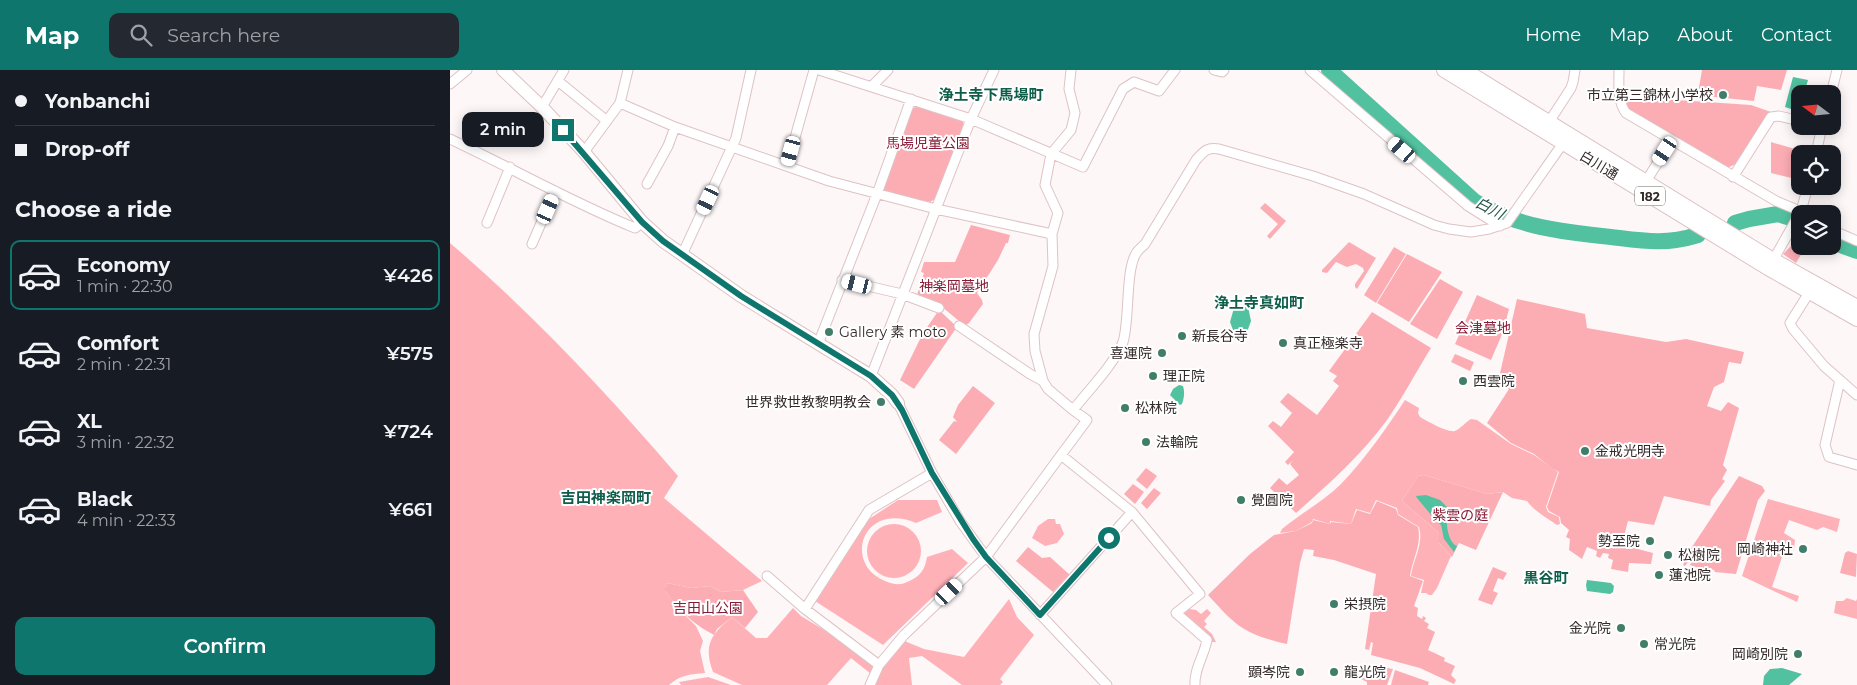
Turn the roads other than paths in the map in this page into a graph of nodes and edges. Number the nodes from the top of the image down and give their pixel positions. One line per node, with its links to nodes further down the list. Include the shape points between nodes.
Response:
1 (467, 70): 21 (street)
2 (503, 70): 26 (street)
3 (564, 70): 20 (street)
4 (628, 70): 25 (street)
5 (751, 70): 35 (street)
6 (814, 70): 38 (street)
7 (820, 70): 23 (street)
8 (888, 70): 23 (street)
9 (994, 70): 27 (street)
10 (1071, 70): 37 (street, via 1069,89 1074,113 1071,130)
11 (1175, 70): 37 (street, via 1159,91 1134,82 1123,88 1083,167)
12 (1214, 70): 13 (street)
13 (1224, 70)
14 (1310, 70): 48 (street, via 1468,206)
15 (1444, 70): 33 (main road, 白川通 / 182)
16 (1464, 70): 30 (main road, 白川通 / 182)
17 (1575, 70): 30 (street, via 1573,82)
18 (1619, 70): 34 (street, via 1620,100 1624,110)
19 (1837, 70): 22 (street)
20 (558, 81): 26 (street); 29 (street)
21 (450, 84)
22 (1833, 85)
23 (872, 86): 24 (street)
24 (911, 99): 27 (street); 44 (street)
25 (620, 103): 29 (street); 31 (street)
26 (542, 107): 36 (street)
27 (971, 119): 37 (street); 46 (street)
28 (1791, 119): 40 (street, via 1771,117)
29 (607, 121): 36 (street)
30 (1549, 122): 33 (main road, 白川通 / 182)
31 (675, 127): 35 (street); 41 (street)
32 (450, 139): 39 (street)
33 (1566, 139): 42 (main road, 白川通 / 182); 48 (street)
34 (1672, 140): 40 (street); 42 (street)
35 (733, 147): 38 (street); 55 (street)
36 (584, 152): 47 (street)
37 (1051, 154): 51 (street, via 1045,185 1058,213)
38 (787, 166): 44 (street)
39 (510, 168): 43 (street); 49 (street)
40 (1733, 176): 45 (street)
41 (647, 184)
42 (1643, 185): 56 (main road, 白川通 / 182)
43 (555, 191): 47 (street, via 635,228); 54 (street)
44 (877, 194): 46 (street); 57 (street)
45 (1791, 208)
46 (936, 209): 51 (street); 59 (street)
47 (642, 222): 55 (street)
48 (1506, 222): 70 (street, via 1480,231 1449,229 1313,176 1219,149 1204,150 1145,244 1136,253 1123,342)
49 (487, 223)
50 (1791, 230): 56 (street)
51 (1052, 234): 67 (street, via 1053,266 1034,334)
52 (1841, 234): 53 (street)
53 (1857, 241)
54 (532, 244)
55 (682, 255): 64 (street)
56 (1770, 264): 58 (main road, 白川通 / 182)
57 (842, 280): 59 (street); 64 (street)
58 (1812, 289): 61 (main road, 白川通 / 182); 62 (main road, 白川通 / 182); 66 (street, via 1790,323 1824,366)
59 (902, 294): 60 (street); 65 (street)
60 (939, 308)
61 (1857, 308)
62 (1857, 319)
63 (959, 326): 67 (street)
64 (818, 344): 65 (street)
65 (871, 376): 69 (street)
66 (1840, 380): 68 (street); 72 (street, via 1825,445 1829,457)
67 (1043, 381): 70 (street)
68 (1857, 394)
69 (898, 403): 73 (street)
70 (1073, 410): 71 (street, via 1086,420)
71 (1061, 454): 74 (street); 75 (street)
72 (1857, 465)
73 (932, 473): 75 (street); 77 (street, via 869,510)
74 (1132, 512): 78 (street); 82 (street, via 1200,594 1176,613 1207,640)
75 (986, 557): 78 (street); 79 (street, via 904,635)
76 (767, 576): 77 (street)
77 (806, 609): 79 (street)
78 (1040, 615): 81 (street)
79 (879, 665): 80 (street)
80 (870, 685)
81 (1107, 685)
82 (1194, 685)

